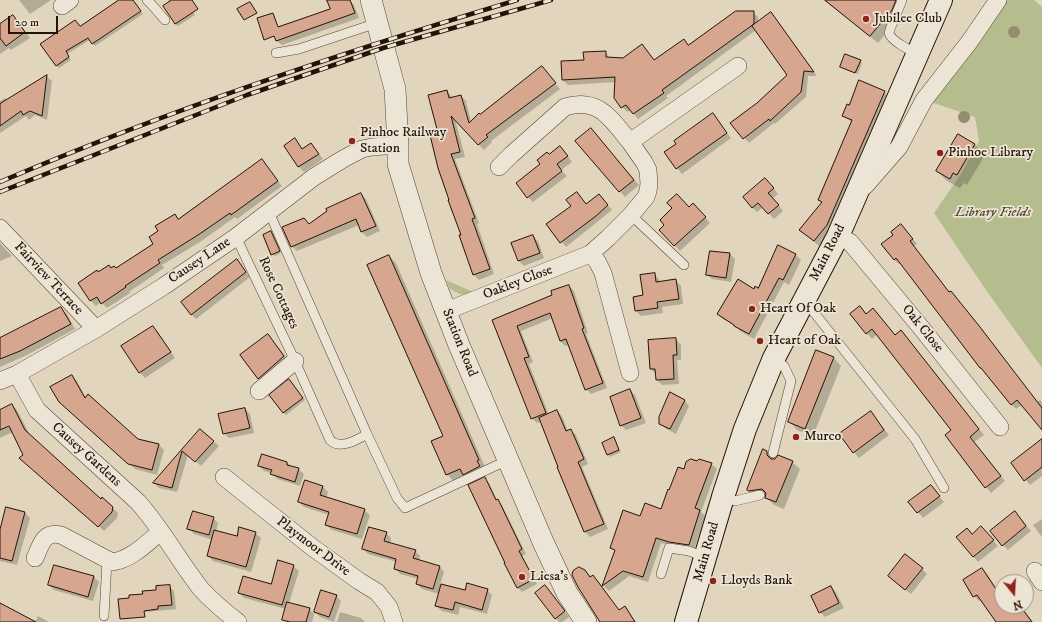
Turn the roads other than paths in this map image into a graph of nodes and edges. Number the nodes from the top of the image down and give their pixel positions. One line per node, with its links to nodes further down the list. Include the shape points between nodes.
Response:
1 (147, 0): 6 (lane)
2 (371, 0): 7 (street, Station Road)
3 (902, 0): 9 (lane, via 889,33 902,45)
4 (941, 0): 9 (main road, Main Road)
5 (998, 0): 14 (street, via 924,100 899,147)
6 (165, 20)
7 (377, 23): 8 (lane, via 298,49); 12 (street, Station Road, via 395,89)
8 (276, 53)
9 (918, 54): 14 (main road, Main Road)
10 (738, 66): 11 (street)
11 (630, 142): 13 (street, Oakley Close, via 606,113 588,104 575,104 566,107); 16 (street, Oakley Close, via 648,170 649,184 646,197)
12 (398, 145): 15 (street, Causey Lane, via 362,149 314,177); 23 (street, Station Road, via 398,164 404,187 431,273)
13 (504, 155)
14 (856, 197): 18 (main road, Main Road)
15 (269, 212): 19 (street, Causey Lane); 32 (lane)
16 (631, 215): 20 (street, Oakley Close); 21 (lane)
17 (0, 228): 24 (street, Fairview Terrace)
18 (838, 236): 22 (main road, Main Road); 31 (street, Oak Close, via 850,242)
19 (236, 237): 24 (street, Causey Lane); 26 (lane, Rose Cottages)
20 (590, 254): 23 (street, Oakley Close); 27 (street, via 603,273)
21 (684, 266)
22 (804, 299): 25 (main road, Main Road); 36 (lane, via 915,439)
23 (446, 311): 34 (street, Station Road)
24 (96, 329): 28 (street, Causey Lane)
25 (774, 358): 33 (lane, via 784,366 791,381); 38 (main road, Main Road, via 745,429)
26 (294, 361): 30 (street); 32 (lane, Rose Cottages, via 330,440 336,444 343,444)
27 (630, 373)
28 (18, 374): 29 (street, Causey Lane); 39 (street, Causey Gardens, via 37,410 138,502)
29 (0, 381)
30 (259, 391)
31 (1000, 427)
32 (367, 434): 34 (lane, via 397,498 405,508)
33 (773, 453)
34 (509, 460): 47 (street, Station Road, via 567,593)
35 (224, 477): 46 (street, Playmoor Drive, via 312,547 377,592 389,607)
36 (944, 488)
37 (760, 495): 38 (lane, via 735,501)
38 (723, 497): 40 (main road, Main Road)
39 (160, 532): 42 (street, via 126,558); 45 (street, Causey Gardens, via 202,589 223,611)
40 (705, 557): 43 (lane, via 669,548); 48 (main road, Main Road)
41 (35, 558): 42 (street, via 43,540 54,533)
42 (107, 561): 44 (lane)
43 (661, 574)
44 (104, 616)
45 (238, 622)
46 (394, 622)
47 (586, 622)
48 (686, 622)

